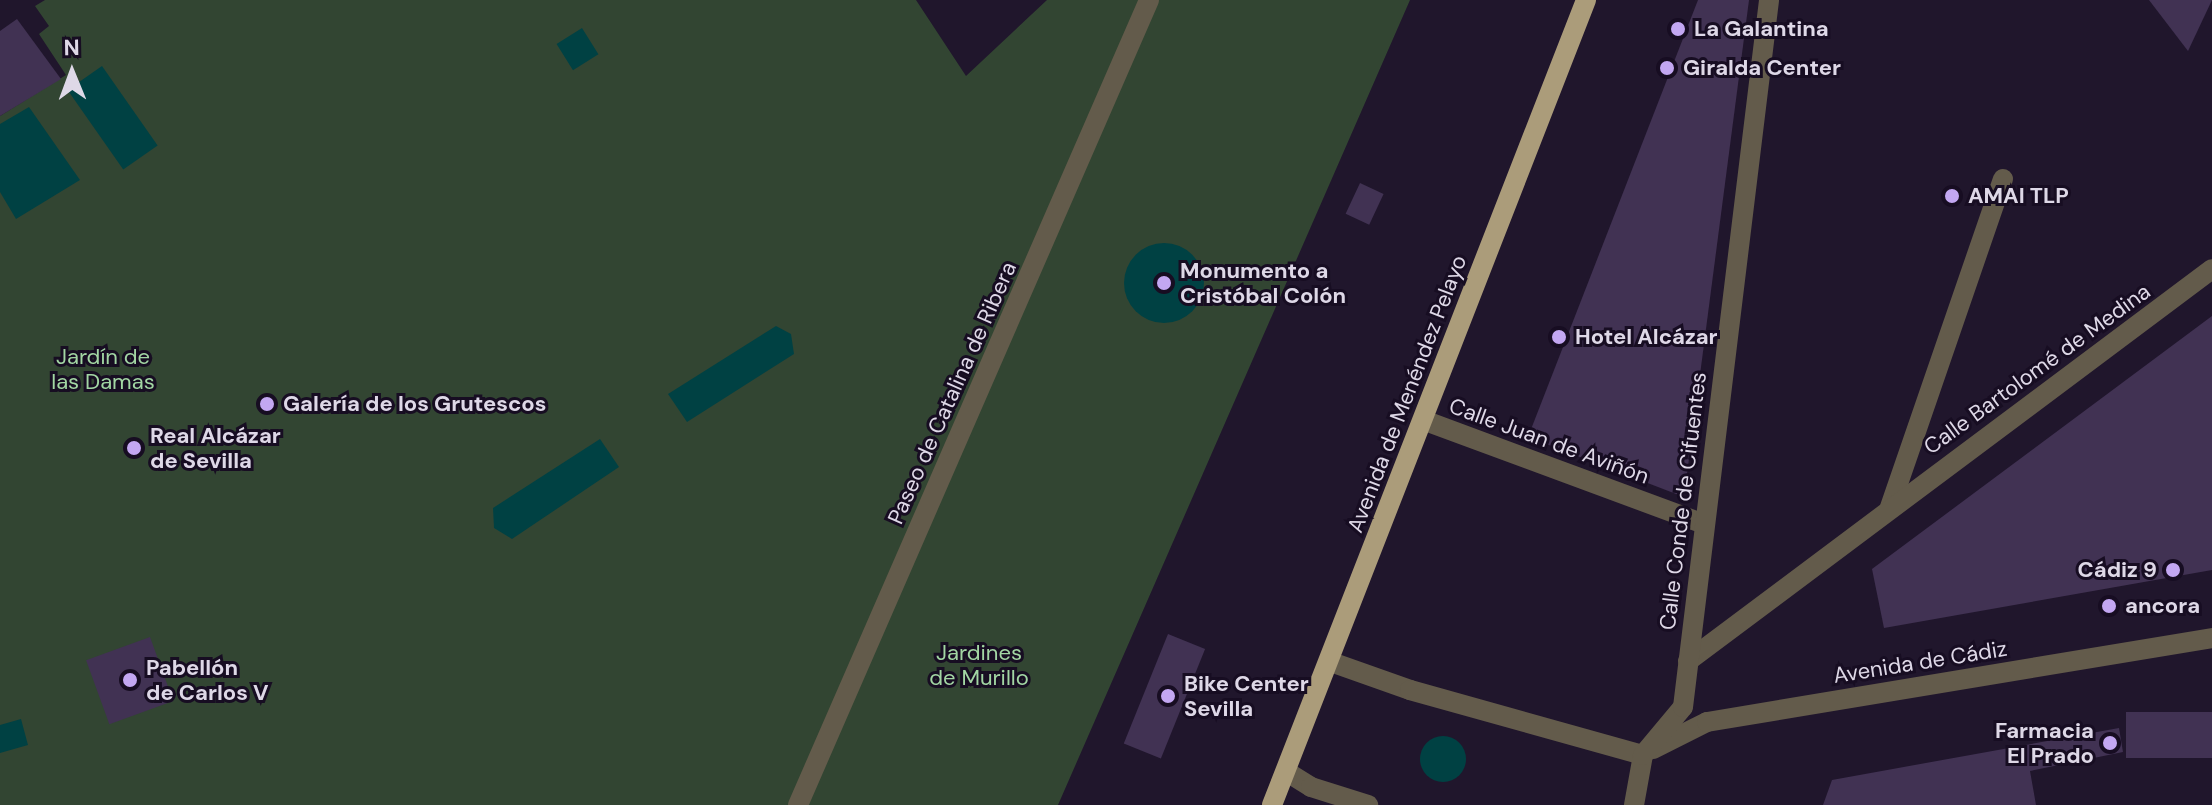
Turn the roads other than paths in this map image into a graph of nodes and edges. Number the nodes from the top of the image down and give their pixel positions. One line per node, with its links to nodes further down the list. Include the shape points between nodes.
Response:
1 (1149, 0): 14 (street, Paseo de Catalina de Ribera)
2 (1586, 0): 6 (main road, Avenida de Menéndez Pelayo)
3 (1769, 0): 8 (street, Calle Conde de Cifuentes)
4 (2003, 179): 7 (street, Calle Bartolomé de Medina)
5 (2212, 269): 7 (street, Calle Bartolomé de Medina)
6 (1423, 420): 8 (street, Calle Juan de Aviñón); 11 (main road, Avenida de Menéndez Pelayo)
7 (1890, 507): 10 (street, Calle Bartolomé de Medina)
8 (1704, 524): 10 (street, Calle Conde de Cifuentes)
9 (2212, 638): 12 (street, Avenida de Cádiz, via 1707,722)
10 (1688, 661): 12 (street, Calle Conde de Cifuentes, via 1683,707)
11 (1331, 662): 12 (street); 13 (main road, Avenida de Menéndez Pelayo)
12 (1643, 755): 17 (street)
13 (1287, 772): 15 (main road, Avenida de Menéndez Pelayo); 16 (street, via 1311,787)
14 (798, 805)
15 (1272, 805)
16 (1368, 805)
17 (1634, 805)

